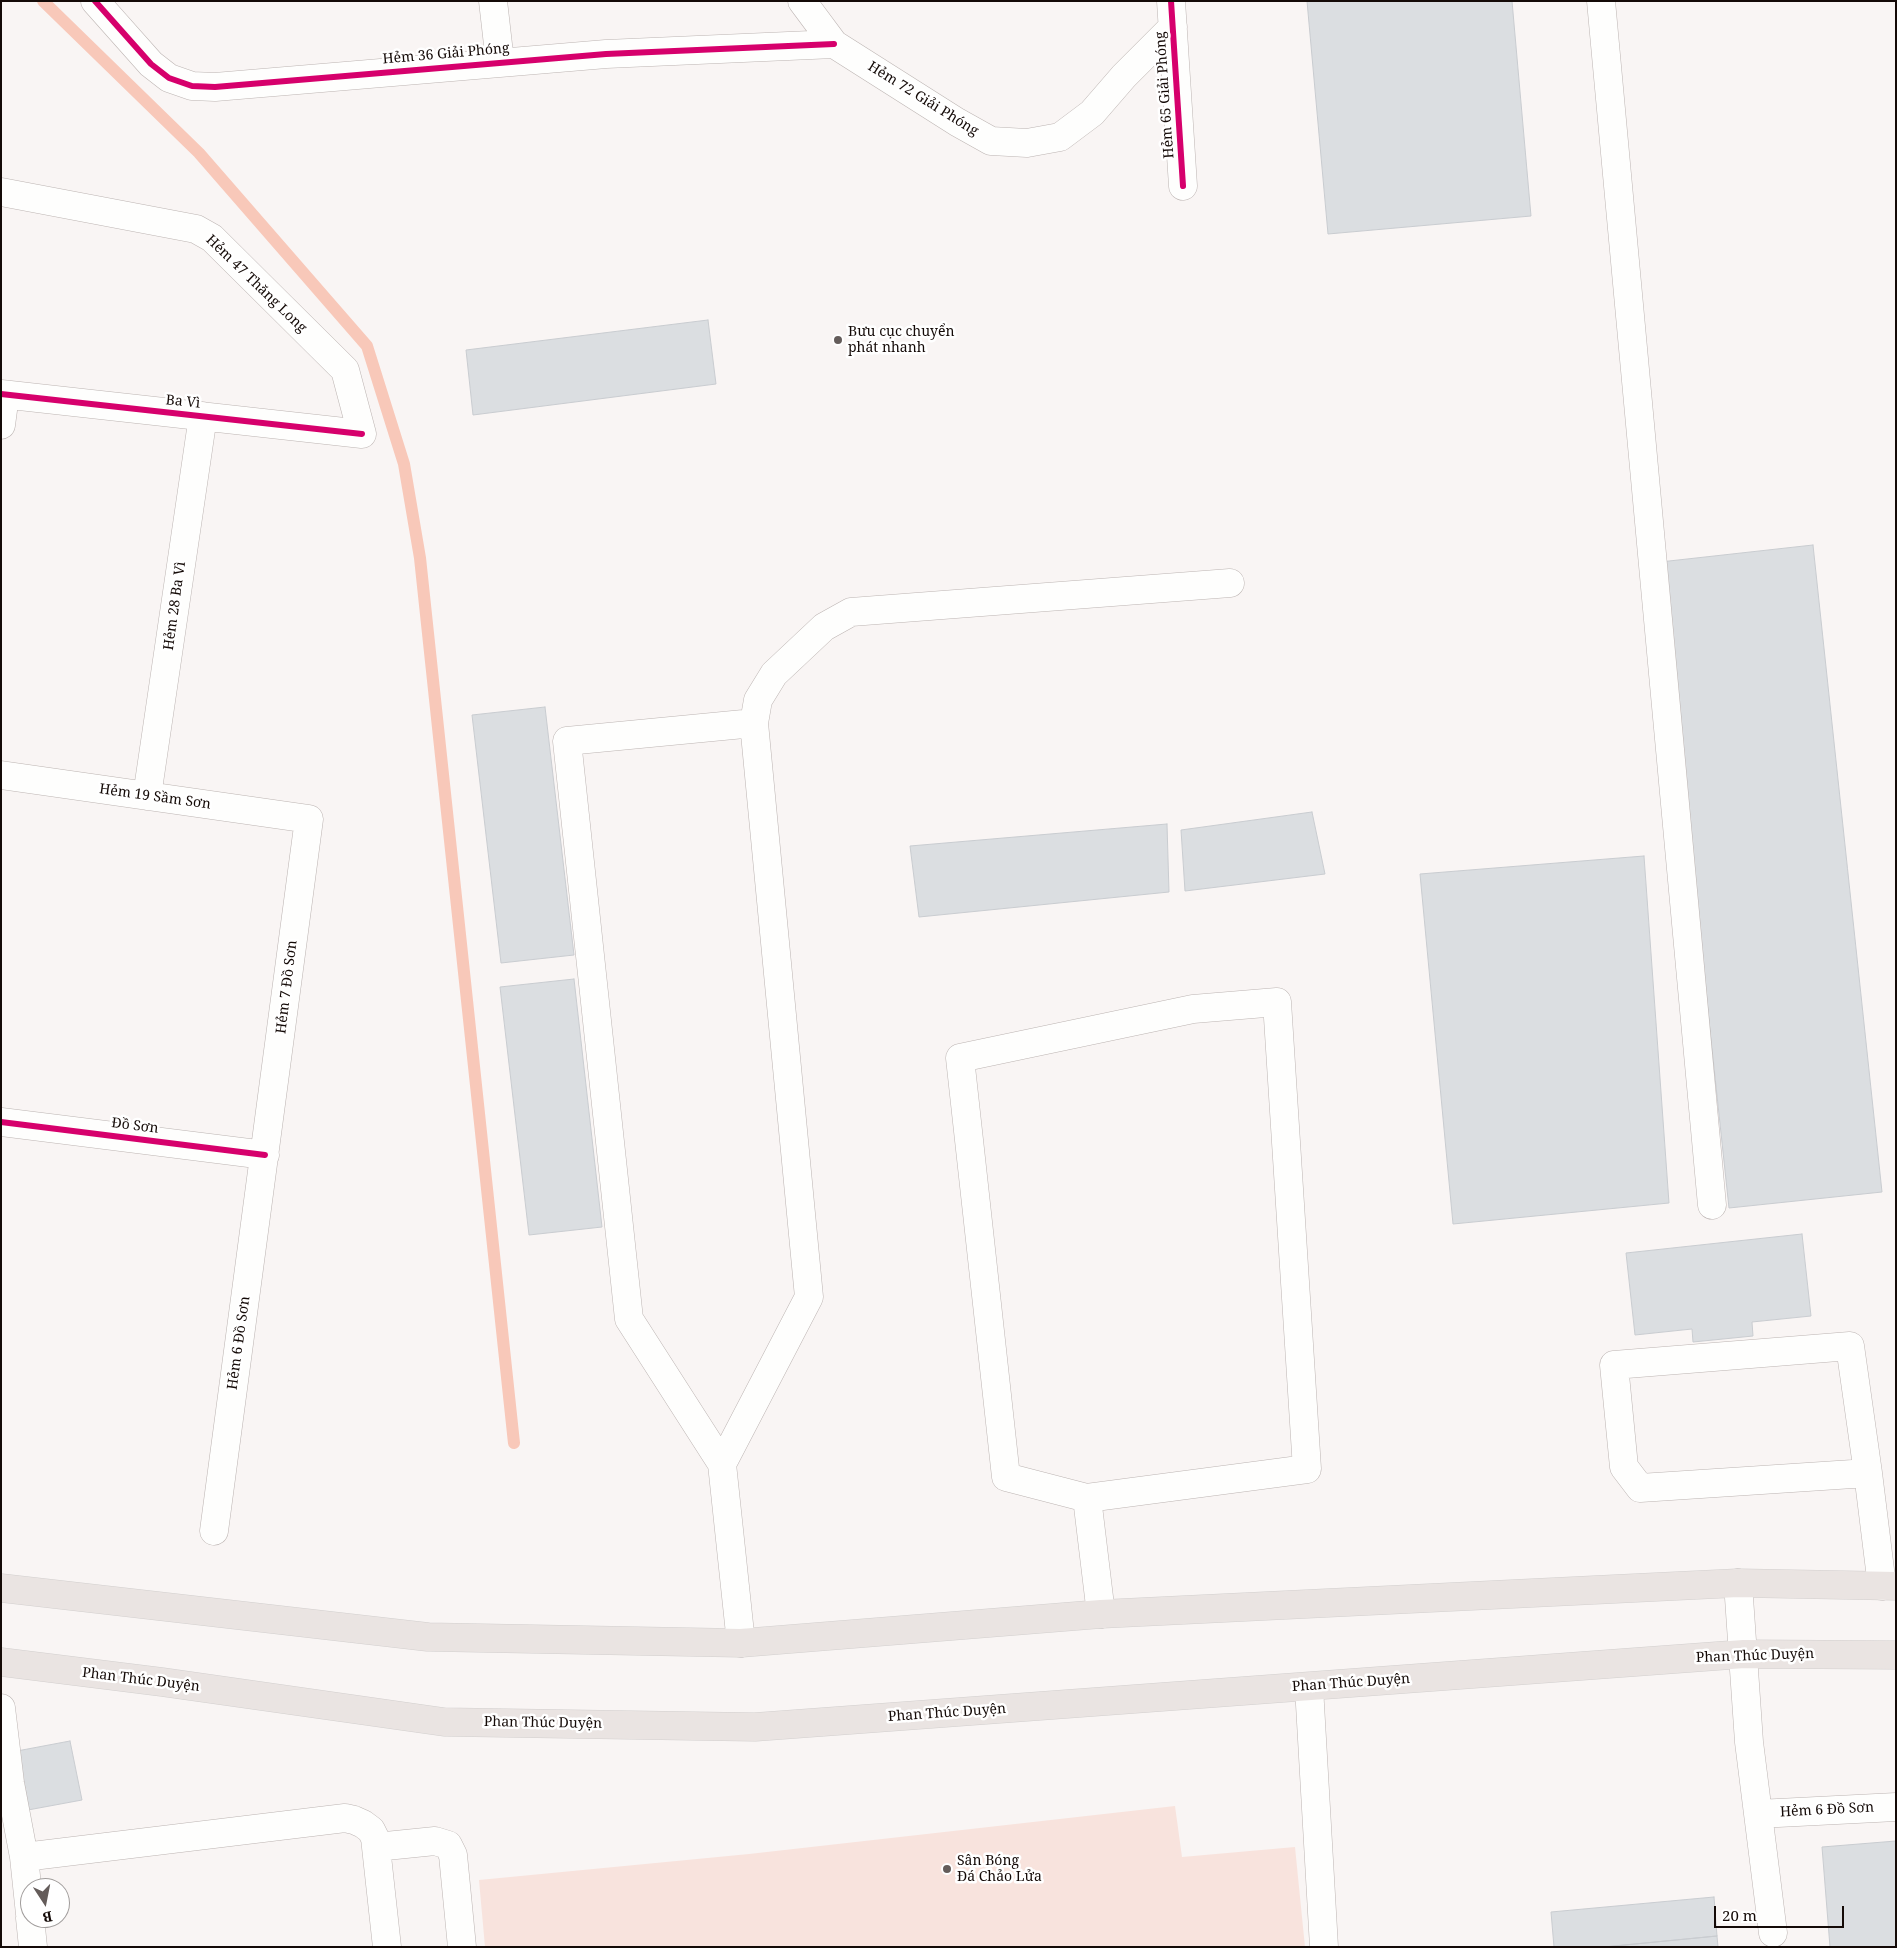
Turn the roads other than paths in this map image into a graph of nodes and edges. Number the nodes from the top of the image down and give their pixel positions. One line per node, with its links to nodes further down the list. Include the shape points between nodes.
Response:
1 (95, 1): 7 (street, Hẻm 36 Giải Phóng, via 151,64 169,78 192,86 215,87)
2 (493, 1): 7 (street)
3 (802, 1): 6 (street, Hẻm 72 Giải Phóng)
4 (1601, 1): 21 (street)
5 (1172, 14): 6 (street, Hẻm 72 Giải Phóng, via 1092,113 1060,137 1028,143 992,141); 8 (street, Hẻm 65 Giải Phóng)
6 (834, 44): 7 (street, Hẻm 36 Giải Phóng)
7 (500, 62)
8 (1183, 186)
9 (1, 192): 13 (street, Hẻm 47 Thăng Long, via 196,229 212,238 345,370)
10 (3, 394): 11 (street, Ba Vì); 12 (street)
11 (203, 416): 13 (street, Ba Vì); 17 (street, Hẻm 28 Ba Vì)
12 (1, 425)
13 (362, 434)
14 (1230, 583): 15 (street, via 851,612 824,627 774,674 758,700)
15 (754, 723): 22 (street, via 809,1298); 22 (street, via 567,741 629,1319)
16 (1, 775): 17 (street, Hẻm 19 Sầm Sơn)
17 (147, 796): 18 (street, Hẻm 19 Sầm Sơn)
18 (309, 819): 20 (street, Hẻm 7 Đồ Sơn)
19 (1, 1122): 20 (street, Đồ Sơn)
20 (265, 1156): 25 (street, Hẻm 6 Đồ Sơn)
21 (1712, 1205)
22 (722, 1464): 30 (street)
23 (1868, 1473): 23 (street, via 1640,1488 1624,1468 1614,1365 1850,1346); 27 (street)
24 (1087, 1498): 24 (street, via 1006,1477 960,1058 1193,1009 1277,1002 1307,1469); 29 (street)
25 (214, 1531)
26 (1738, 1584): 27 (main road); 29 (main road); 31 (street)
27 (1889, 1586)
28 (1, 1588): 30 (main road, via 428,1637)
29 (1101, 1614): 30 (main road)
30 (742, 1644)
31 (1744, 1654): 32 (main road, Phan Thúc Duyện); 34 (main road, Phan Thúc Duyện); 37 (street)
32 (1896, 1655)
33 (1, 1662): 34 (main road, Phan Thúc Duyện, via 444,1722 755,1727)
34 (1309, 1687): 46 (street)
35 (1, 1708): 39 (street, via 10,1783)
36 (1896, 1807): 37 (street, Hẻm 6 Đồ Sơn)
37 (1758, 1814): 42 (street)
38 (376, 1847): 39 (street, via 371,1830 344,1818); 44 (street); 45 (street, via 435,1841 448,1845 453,1855)
39 (24, 1856): 40 (street)
40 (26, 1878)
41 (31, 1928): 43 (street)
42 (1773, 1933)
43 (33, 1947)
44 (387, 1947)
45 (462, 1947)
46 (1324, 1947)

